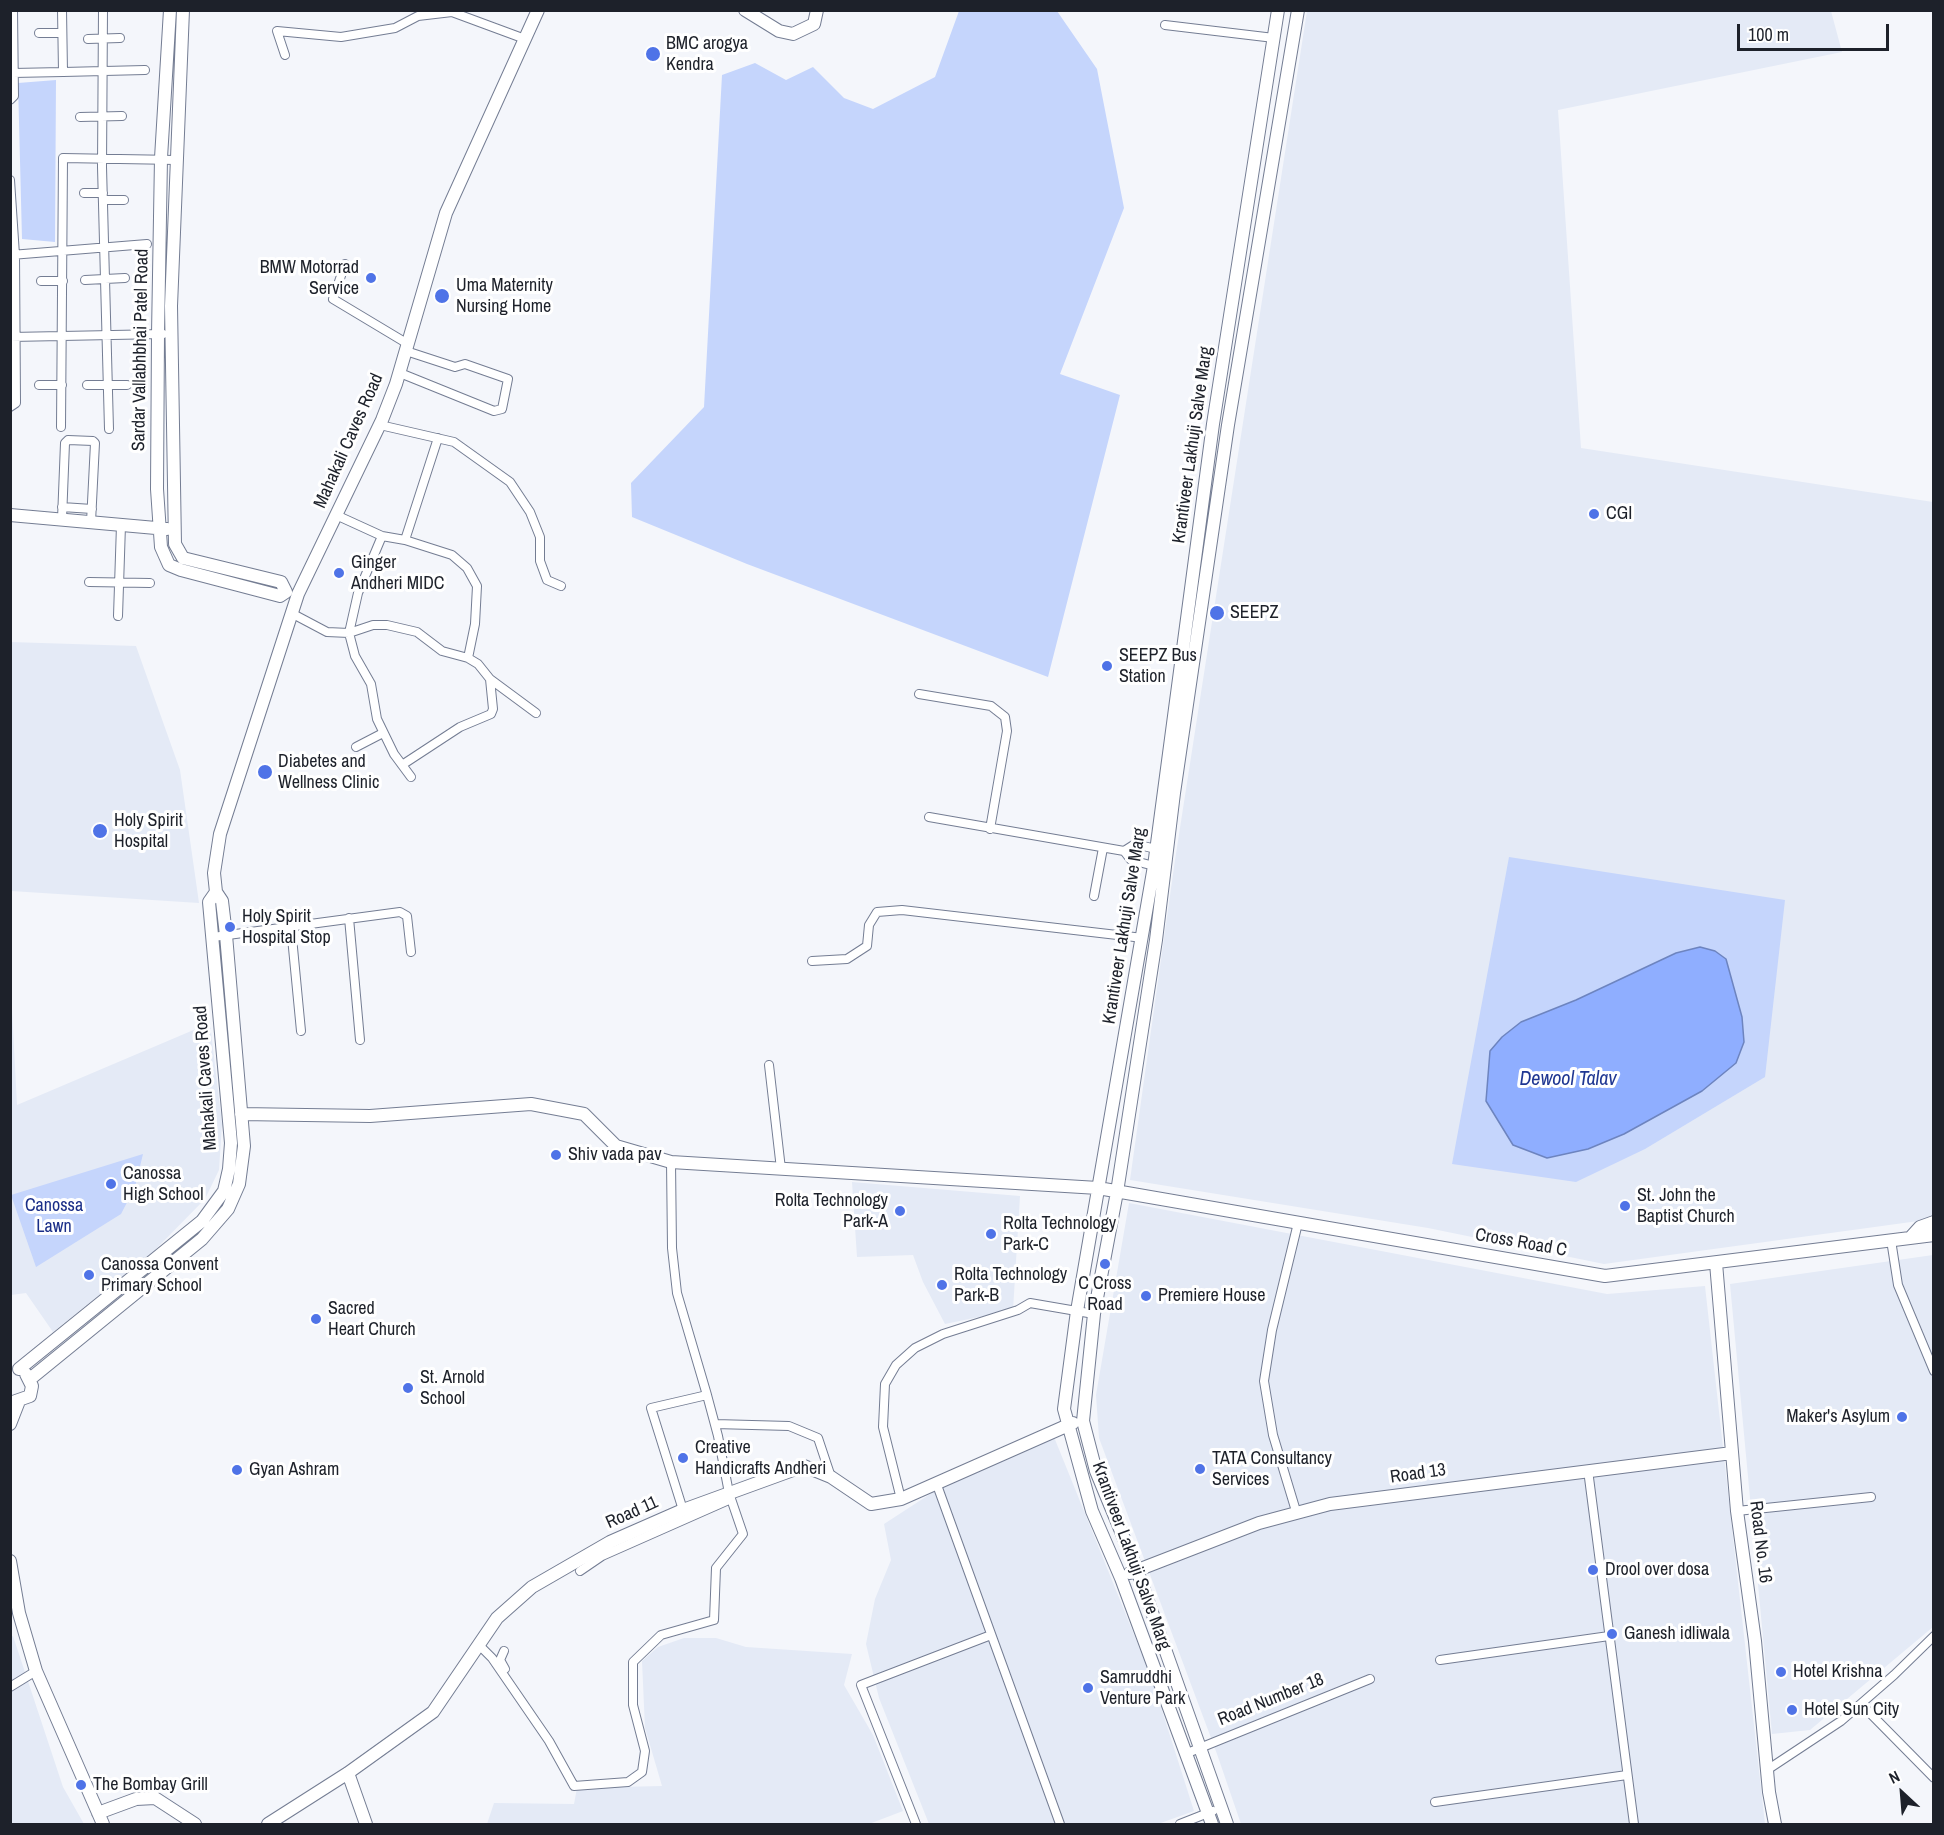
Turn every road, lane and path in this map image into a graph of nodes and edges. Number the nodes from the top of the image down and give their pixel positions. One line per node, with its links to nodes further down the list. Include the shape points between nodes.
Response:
1 (13, 10): 23 (street)
2 (62, 10): 13 (street)
3 (103, 10): 14 (street)
4 (170, 10): 29 (main road, Sardar Vallabhbhai Patel Road)
5 (183, 10): 30 (main road, Sardar Vallabhbhai Patel Road)
6 (538, 10): 18 (main road, Mahakali Caves Road)
7 (745, 10): 8 (main road, via 779,31 793,34 814,24)
8 (817, 10)
9 (1278, 10): 16 (main road, Krantiveer Lakhuji Salve Marg)
10 (1298, 10): 62 (main road, Krantiveer Lakhuji Salve Marg)
11 (1165, 25): 16 (street)
12 (39, 33): 13 (street)
13 (62, 33): 21 (street)
14 (103, 38): 15 (street); 17 (street); 22 (street)
15 (120, 38)
16 (1274, 38): 60 (main road, Krantiveer Lakhuji Salve Marg)
17 (88, 39)
18 (525, 39): 19 (street, via 452,12 418,16 395,28 341,37 277,32); 51 (main road, Mahakali Caves Road, via 446,213)
19 (285, 55)
20 (145, 70): 22 (street)
21 (63, 72): 22 (street); 23 (street)
22 (103, 72): 27 (street)
23 (13, 73): 24 (street, via 14,96)
24 (10, 100)
25 (122, 116): 27 (street)
26 (80, 117): 27 (street)
27 (102, 117): 28 (street)
28 (102, 157): 29 (street); 33 (street); 37 (street, via 62,159)
29 (161, 158): 30 (street); 47 (main road, Sardar Vallabhbhai Patel Road)
30 (176, 160): 46 (main road, Sardar Vallabhbhai Patel Road)
31 (10, 180): 38 (street)
32 (84, 193): 33 (street)
33 (103, 196): 34 (street); 36 (street)
34 (124, 200)
35 (147, 244): 36 (street)
36 (105, 249): 37 (street); 41 (street)
37 (63, 252): 38 (street); 44 (street)
38 (13, 255): 45 (street)
39 (345, 264): 51 (street, via 333,299)
40 (125, 278): 41 (street)
41 (106, 279): 42 (street); 49 (street)
42 (85, 280)
43 (41, 281): 44 (street)
44 (63, 281): 48 (street)
45 (13, 286): 50 (street)
46 (171, 333): 47 (street); 72 (main road, Sardar Vallabhbhai Patel Road)
47 (158, 334): 49 (street); 71 (main road, Sardar Vallabhbhai Patel Road)
48 (63, 336): 49 (street); 50 (street); 55 (street)
49 (109, 336): 57 (street)
50 (13, 337): 52 (street)
51 (407, 347): 53 (main road, Mahakali Caves Road); 53 (street, via 455,367 465,364 508,379 502,409 494,411)
52 (13, 372): 59 (street, via 16,403)
53 (400, 373): 61 (main road, Mahakali Caves Road)
54 (39, 385): 55 (street)
55 (62, 385): 63 (street)
56 (87, 385): 57 (street)
57 (108, 385): 58 (street); 64 (street)
58 (127, 385)
59 (10, 407)
60 (1213, 424): 62 (main road); 94 (main road, Krantiveer Lakhuji Salve Marg)
61 (380, 425): 65 (street); 68 (main road, Mahakali Caves Road)
62 (1228, 425): 113 (main road, Krantiveer Lakhuji Salve Marg)
63 (62, 427)
64 (109, 429)
65 (438, 438): 74 (street); 78 (street, via 454,442 510,482 530,512 540,537 540,561 548,580)
66 (62, 513): 67 (main road); 69 (main road); 69 (street, via 64,442 93,441)
67 (10, 515)
68 (336, 515): 73 (street); 79 (main road, Mahakali Caves Road)
69 (92, 516): 70 (main road)
70 (121, 525): 71 (main road); 76 (street)
71 (159, 528): 72 (main road); 79 (main road, Sardar Vallabhbhai Patel Road, via 161,547 169,565 280,596)
72 (174, 530): 79 (main road, Sardar Vallabhbhai Patel Road, via 174,544 183,558 281,582)
73 (382, 536): 74 (street); 82 (street, via 357,593)
74 (405, 540): 83 (street, via 452,555 467,568 477,586)
75 (89, 582): 76 (street)
76 (119, 583): 77 (street); 81 (street)
77 (150, 583)
78 (561, 586)
79 (292, 593): 80 (main road, Mahakali Caves Road)
80 (293, 614): 82 (street, via 327,632); 97 (main road, Mahakali Caves Road, via 220,834 214,873)
81 (118, 616)
82 (349, 633): 83 (street, via 387,624 417,632 442,651); 87 (street, via 355,656 371,684)
83 (468, 658): 84 (street)
84 (490, 679): 86 (street); 89 (street, via 491,714 460,727)
85 (919, 694): 92 (street, via 991,706 1005,717 1007,731)
86 (536, 713)
87 (383, 733): 88 (street); 89 (street)
88 (356, 747)
89 (402, 765): 90 (street)
90 (411, 777)
91 (929, 817): 92 (street)
92 (990, 829): 93 (street)
93 (1103, 848): 95 (street); 98 (street)
94 (1156, 849): 95 (street, via 1135,844); 96 (main road, Krantiveer Lakhuji Salve Marg)
95 (1124, 851): 96 (street, via 1131,860)
96 (1154, 866): 103 (main road, Krantiveer Lakhuji Salve Marg)
97 (216, 892): 101 (main road, Mahakali Caves Road, via 222,902); 102 (main road, Mahakali Caves Road, via 209,902)
98 (1094, 896)
99 (349, 918): 100 (street); 104 (street, via 404,912); 107 (street)
100 (291, 927): 101 (street); 106 (street)
101 (226, 935): 102 (street); 109 (main road, Mahakali Caves Road)
102 (213, 937): 121 (main road, Mahakali Caves Road, via 231,1143 224,1191 202,1221)
103 (1143, 938): 105 (street, via 902,910 877,912 869,925 867,946 847,959); 112 (main road, Krantiveer Lakhuji Salve Marg)
104 (411, 952)
105 (812, 961)
106 (300, 1031)
107 (360, 1040)
108 (770, 1065): 111 (street)
109 (241, 1114): 110 (main road, Cross Road C, via 370,1116 531,1104 584,1114 616,1146); 123 (main road, Mahakali Caves Road, via 244,1146 239,1184 228,1209 216,1224)
110 (671, 1162): 111 (main road, Cross Road C); 124 (street, via 677,1293)
111 (781, 1169): 112 (main road, Cross Road C)
112 (1098, 1188): 113 (main road, Cross Road C); 119 (main road, Krantiveer Lakhuji Salve Marg)
113 (1117, 1191): 115 (main road, Cross Road C); 120 (main road, Krantiveer Lakhuji Salve Marg)
114 (1934, 1222): 116 (main road, Cross Road C, via 1920,1227)
115 (1298, 1223): 118 (main road, Cross Road C, via 1605,1276); 138 (street, via 1264,1381 1273,1434)
116 (1922, 1237): 117 (main road, Cross Road C)
117 (1891, 1240): 118 (main road, Cross Road C); 122 (street, via 1898,1285)
118 (1716, 1263): 130 (main road, Road No. 16)
119 (1077, 1311): 120 (street); 129 (main road, Krantiveer Lakhuji Salve Marg, via 1064,1409); 136 (street, via 1030,1303 943,1334 915,1348 896,1365 885,1384 883,1427)
120 (1094, 1314): 126 (main road, Krantiveer Lakhuji Salve Marg)
121 (13, 1368): 123 (main road, Mahakali Caves Road)
122 (1934, 1371)
123 (30, 1379): 125 (main road, via 32,1386)
124 (707, 1395): 128 (street); 137 (street, via 651,1408)
125 (20, 1400): 127 (main road)
126 (1083, 1421): 129 (main road, Road 11); 141 (main road, Krantiveer Lakhuji Salve Marg, via 1096,1471)
127 (10, 1424)
128 (715, 1424): 132 (street, via 789,1426 818,1438); 134 (street)
129 (1067, 1424): 133 (main road, Road 11); 143 (main road, Krantiveer Lakhuji Salve Marg, via 1092,1511)
130 (1732, 1453): 131 (main road, Road 13); 139 (main road, Road No. 16)
131 (1588, 1470): 138 (main road, Road 13); 145 (street)
132 (831, 1477): 134 (main road, Road 11, via 804,1466); 136 (main road, Road 11, via 871,1504)
133 (937, 1485): 136 (main road, Road 11); 144 (street)
134 (730, 1496): 137 (main road, Road 11); 142 (street, via 602,1556); 154 (street, via 743,1532 716,1568 714,1620 661,1635 633,1662 633,1705 645,1751 642,1772 628,1782 576,1787)
135 (1871, 1497): 139 (street)
136 (901, 1499)
137 (683, 1510): 147 (main road, Road 11, via 610,1542 532,1587 497,1618)
138 (1296, 1511): 141 (main road, Road 13)
139 (1737, 1511): 157 (main road, Road No. 16)
140 (10, 1561): 150 (main road, via 19,1613)
141 (1137, 1570): 143 (main road, Road 13); 155 (main road, Krantiveer Lakhuji Salve Marg)
142 (580, 1571)
143 (1121, 1578): 156 (main road, Krantiveer Lakhuji Salve Marg)
144 (991, 1635): 168 (street, via 861,1685); 169 (street)
145 (1609, 1636): 149 (street); 159 (street)
146 (1934, 1636): 153 (street)
147 (480, 1646): 154 (street); 158 (main road, Road 11, via 433,1712)
148 (504, 1651): 154 (street, via 501,1662 551,1735)
149 (1440, 1660)
150 (36, 1671): 152 (street); 163 (main road)
151 (1370, 1678): 155 (street, Road Number 18)
152 (10, 1687)
153 (1861, 1704): 157 (street); 160 (street)
154 (550, 1742)
155 (1200, 1747): 156 (street, Road Number 18); 162 (main road, Krantiveer Lakhuji Salve Marg)
156 (1185, 1754): 164 (main road, Krantiveer Lakhuji Salve Marg)
157 (1767, 1770): 173 (main road, Road No. 16)
158 (348, 1773): 166 (main road, Road 11); 167 (main road)
159 (1627, 1775): 161 (street); 172 (street)
160 (1934, 1778)
161 (1435, 1802)
162 (1221, 1808): 164 (street); 171 (main road, Krantiveer Lakhuji Salve Marg)
163 (101, 1819): 165 (main road, via 136,1799 154,1798)
164 (1210, 1819): 170 (street)
165 (195, 1824)
166 (268, 1824)
167 (366, 1824)
168 (916, 1824)
169 (1060, 1824)
170 (1180, 1824)
171 (1227, 1824)
172 (1634, 1824)
173 (1775, 1824)

